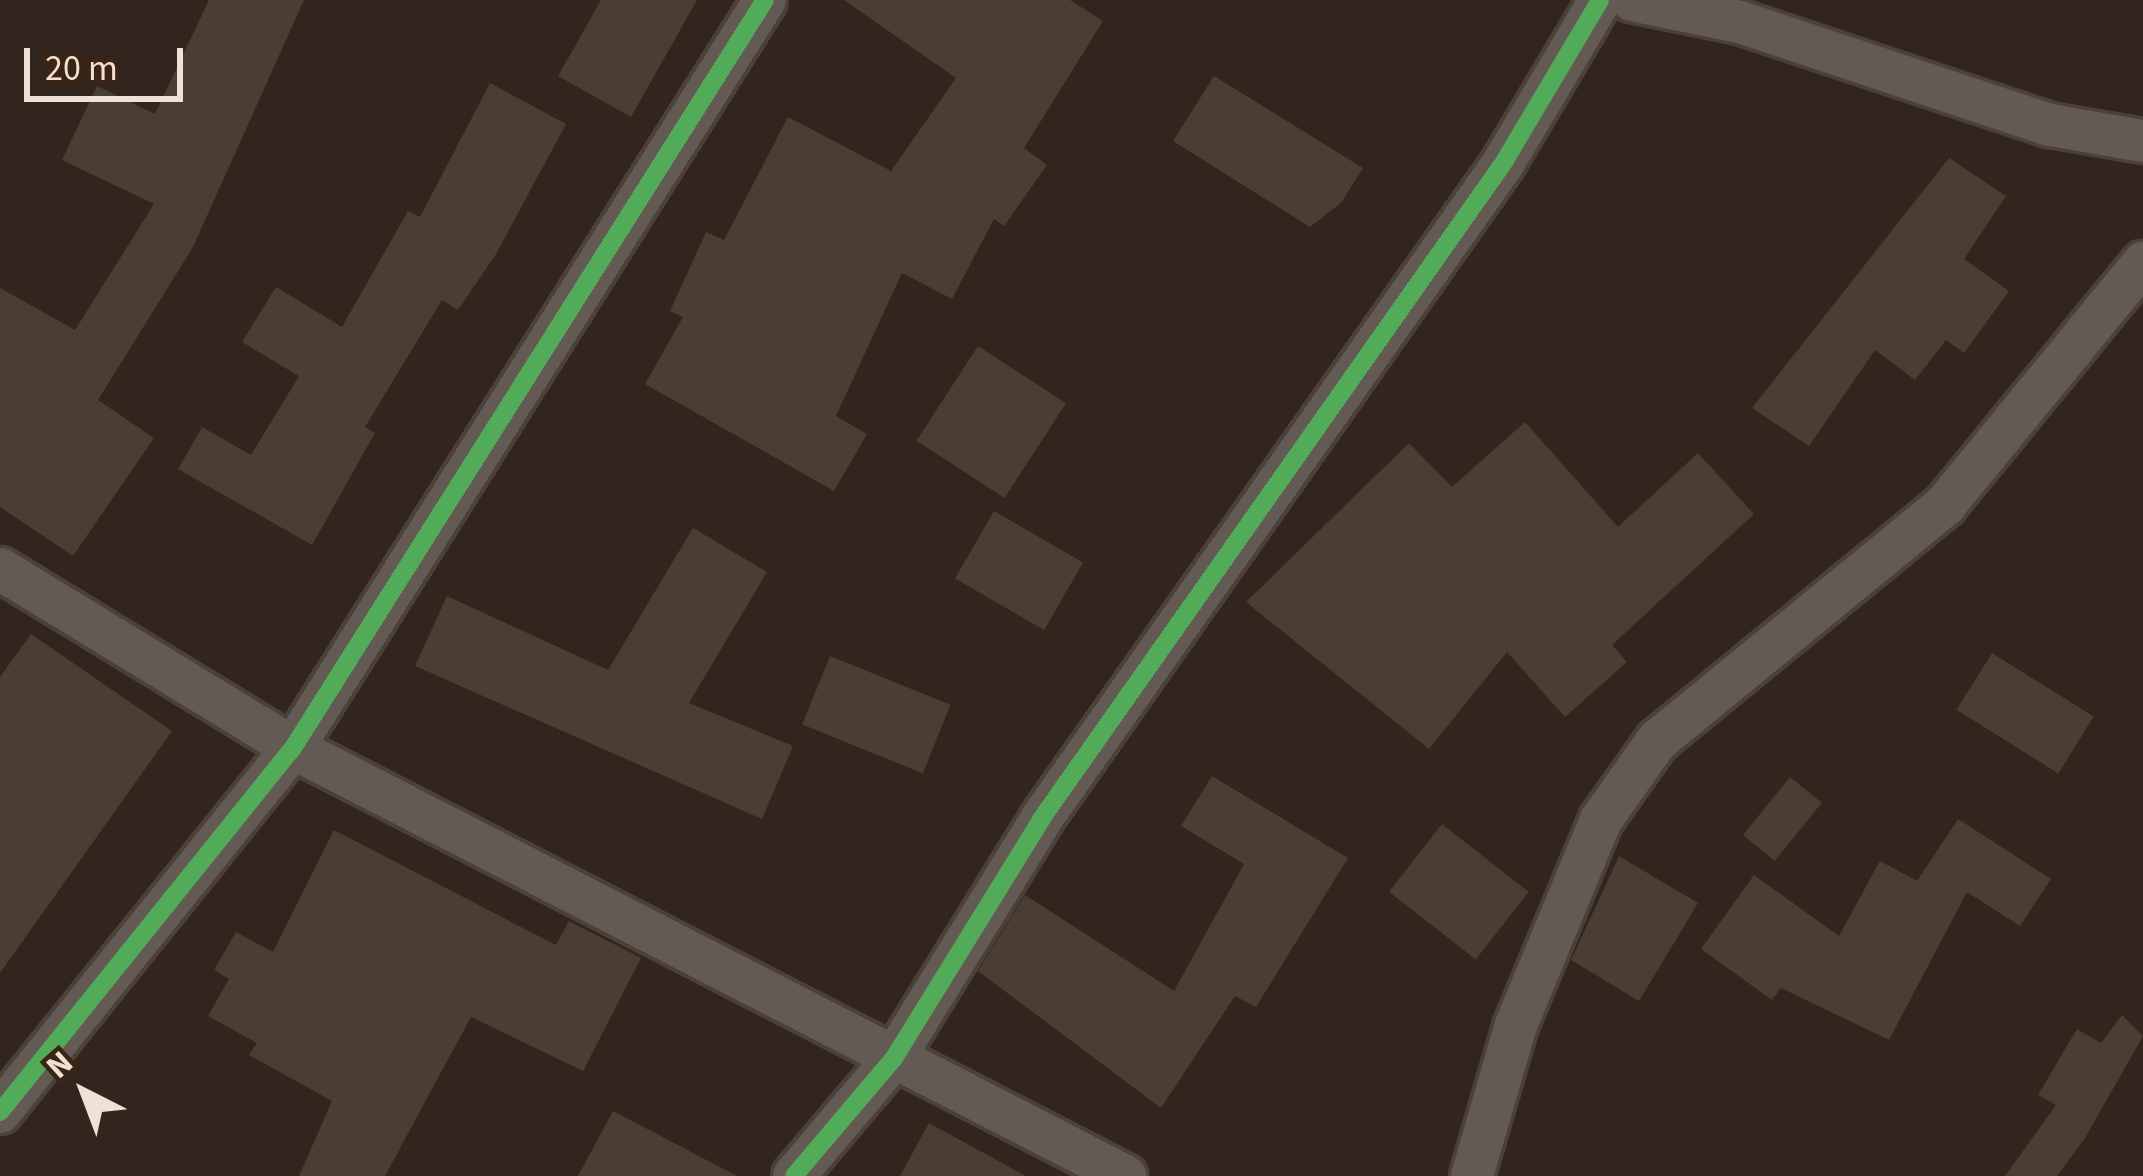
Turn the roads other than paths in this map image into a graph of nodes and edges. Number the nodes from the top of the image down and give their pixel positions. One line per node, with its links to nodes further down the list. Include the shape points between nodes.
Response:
1 (765, 0): 7 (street)
2 (1600, 0): 8 (street, via 1490,181 1042,818)
3 (1632, 0): 4 (street, via 1740,22 1991,108)
4 (2143, 141)
5 (2143, 263): 12 (street, via 1945,505 1657,741 1601,820 1516,1025)
6 (0, 568): 7 (street)
7 (293, 748): 8 (street); 9 (street)
8 (894, 1058): 10 (street); 11 (street)
9 (0, 1112)
10 (794, 1176)
11 (1124, 1176)
12 (1472, 1176)

